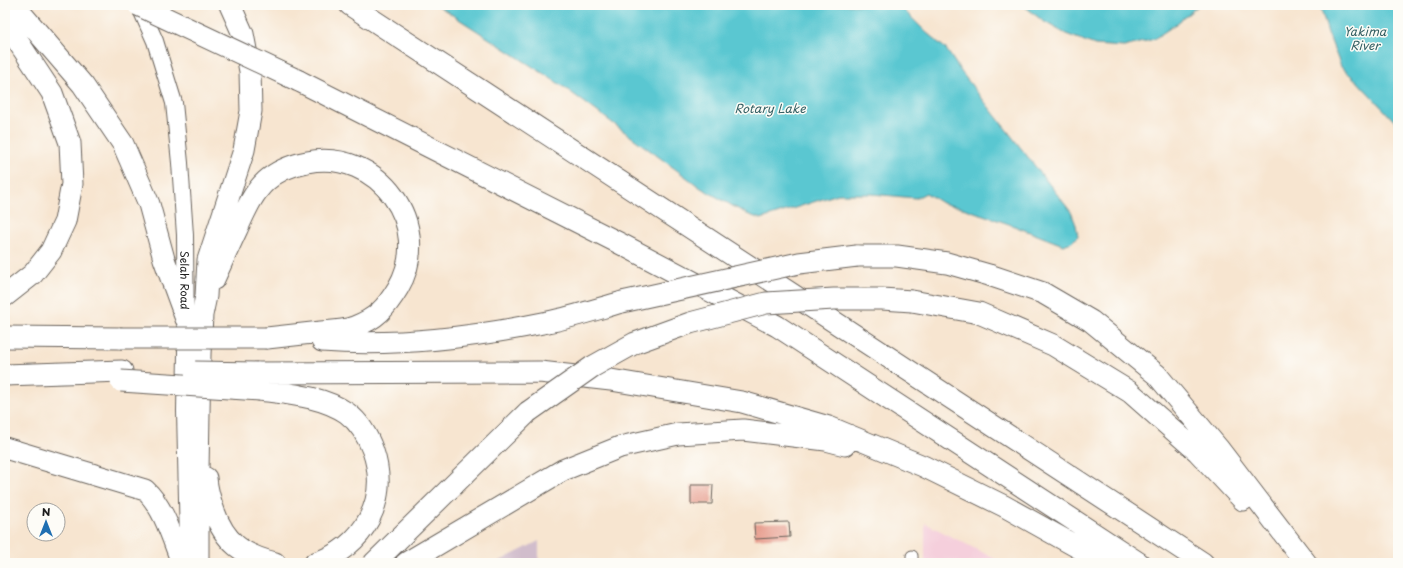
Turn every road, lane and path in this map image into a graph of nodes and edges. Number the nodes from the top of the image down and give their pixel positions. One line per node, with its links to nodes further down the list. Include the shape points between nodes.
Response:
1 (14, 5): 8 (highway, via 83,85 123,144 149,204 164,259)
2 (139, 5): 8 (main road, Selah Road, via 155,40 174,102 185,235); 24 (highway, bridge, via 299,81 614,240 777,326)
3 (230, 5): 7 (highway, via 243,34 249,64 251,111 244,150 208,260)
4 (350, 5): 25 (highway)
5 (5, 22): 6 (highway, via 52,93 70,143 72,184 65,221 51,251 33,274)
6 (5, 296)
7 (206, 296): 10 (highway, via 252,197 266,181 280,171 296,164 334,160 362,169 375,177 396,200 404,214 410,245 409,262 403,280 384,310 353,328); 13 (highway)
8 (186, 319): 13 (main road, Selah Road)
9 (5, 337): 10 (highway, bridge)
10 (267, 338): 27 (highway, bridge, via 351,344 424,340 549,322 622,302 799,263 856,256 897,256 947,263 1043,293 1092,321 1157,375 1218,448)
11 (5, 376): 12 (highway, bridge, via 122,376)
12 (259, 382): 15 (highway, via 540,372 610,380 742,402 829,427); 20 (highway, via 316,399 348,414 370,443 376,461 378,494 374,512 352,542 338,553)
13 (192, 417): 17 (main road, Selah Road); 18 (highway); 19 (highway, via 207,491 219,524 229,540 239,549)
14 (5, 448): 16 (highway, via 145,490 154,498)
15 (922, 466): 22 (highway, via 826,440 743,430 678,434 620,447 563,470); 23 (highway, via 1004,506)
16 (182, 563)
17 (188, 563)
18 (198, 563)
19 (275, 563)
20 (315, 563)
21 (374, 563): 26 (highway, bridge, via 528,412 592,367 635,343 690,323 766,303 882,299 912,301 979,313 1053,345 1130,392 1198,452)
22 (406, 563)
23 (1106, 563)
24 (1139, 563)
25 (1203, 563)
26 (1302, 563)
27 (1306, 563)

